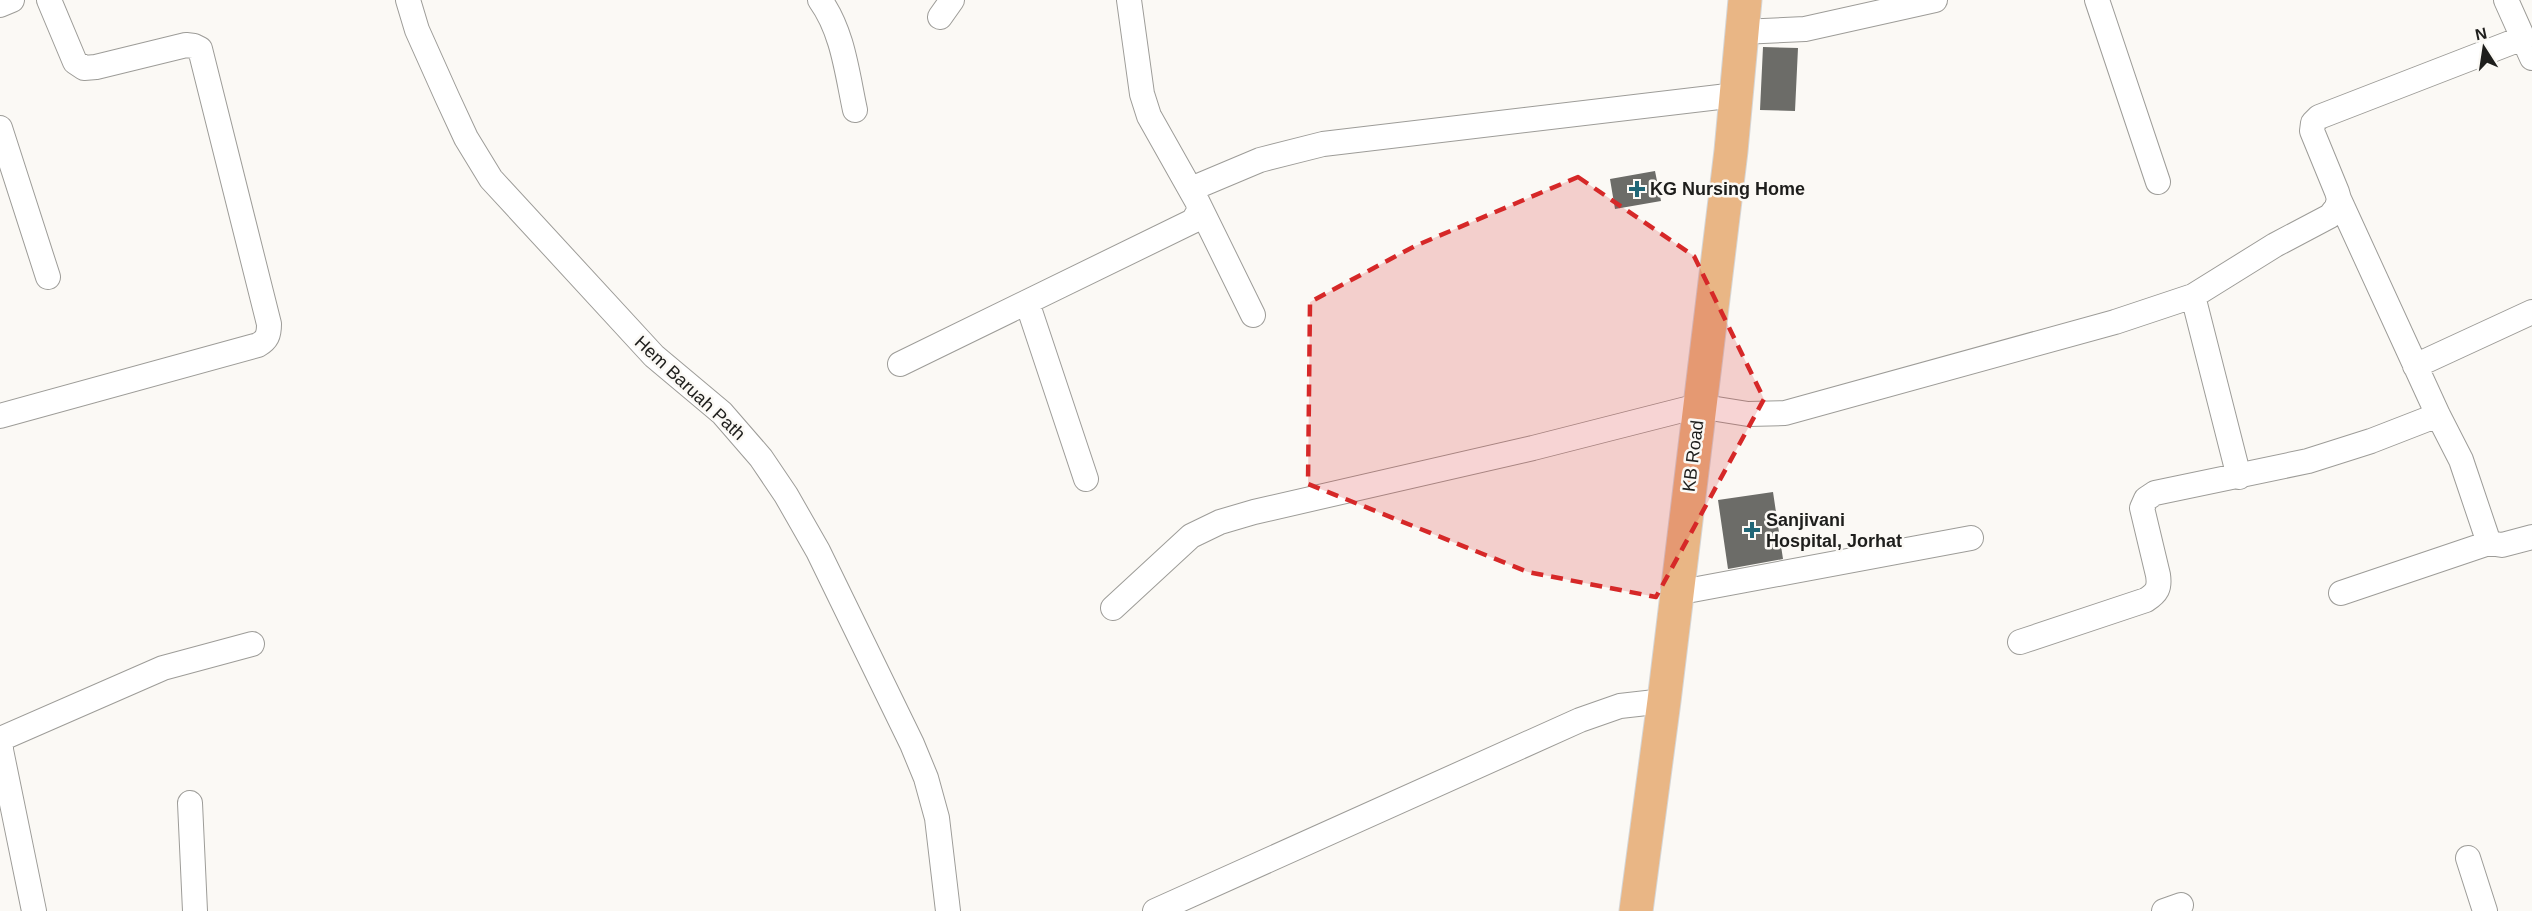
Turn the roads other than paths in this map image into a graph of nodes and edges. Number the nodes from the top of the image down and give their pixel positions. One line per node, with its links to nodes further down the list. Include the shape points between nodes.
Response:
1 (12, 0): 9 (street)
2 (49, 0): 27 (street, via 75,62 84,68 186,45 200,49 269,333 258,345)
3 (408, 0): 43 (street, Hem Baruah Path, via 417,30 466,138 491,179 654,356 722,413 761,458 786,495 818,551 926,778 937,818)
4 (820, 0): 13 (street, via 834,22)
5 (1129, 0): 16 (street, via 1142,94 1149,116)
6 (1935, 0): 10 (street, via 1805,29)
7 (2097, 0): 15 (street)
8 (2506, 0): 11 (street)
9 (0, 5)
10 (1743, 16): 12 (main road, KB Road)
11 (2528, 48): 17 (street, via 2319,117 2313,123 2314,140)
12 (1736, 95): 16 (street, via 1323,144 1260,160); 25 (main road, KB Road)
13 (855, 110)
14 (0, 128): 18 (street)
15 (2158, 182)
16 (1195, 196): 20 (street, via 1199,212 1193,221); 22 (street)
17 (2339, 199): 19 (street, via 2330,216); 24 (street)
18 (48, 278)
19 (2193, 296): 25 (street, via 2115,322 1794,411 1767,415); 28 (street)
20 (1027, 302): 23 (street); 29 (street)
21 (2532, 312): 24 (street)
22 (1253, 315)
23 (900, 364)
24 (2415, 366): 26 (street)
25 (1698, 406): 33 (main road, KB Road); 35 (street, via 1220,522 1191,536)
26 (2438, 415): 28 (street, via 2341,451); 32 (street, via 2461,460)
27 (0, 416)
28 (2239, 477): 36 (street, via 2155,493 2146,499 2142,508 2160,585 2156,594)
29 (1086, 479)
30 (2532, 537): 32 (street, via 2502,545)
31 (1971, 538): 33 (street)
32 (2490, 543): 34 (street)
33 (1676, 593): 38 (main road, KB Road)
34 (2341, 593)
35 (1113, 608)
36 (2020, 642)
37 (252, 644): 41 (street, via 163,668 5,737 1,750)
38 (1664, 701): 44 (street, via 1620,706 1580,720); 45 (main road, KB Road)
39 (190, 803): 42 (street)
40 (2468, 858): 46 (street)
41 (34, 911)
42 (195, 911)
43 (948, 911)
44 (1155, 911)
45 (1636, 911)
46 (2485, 911)

